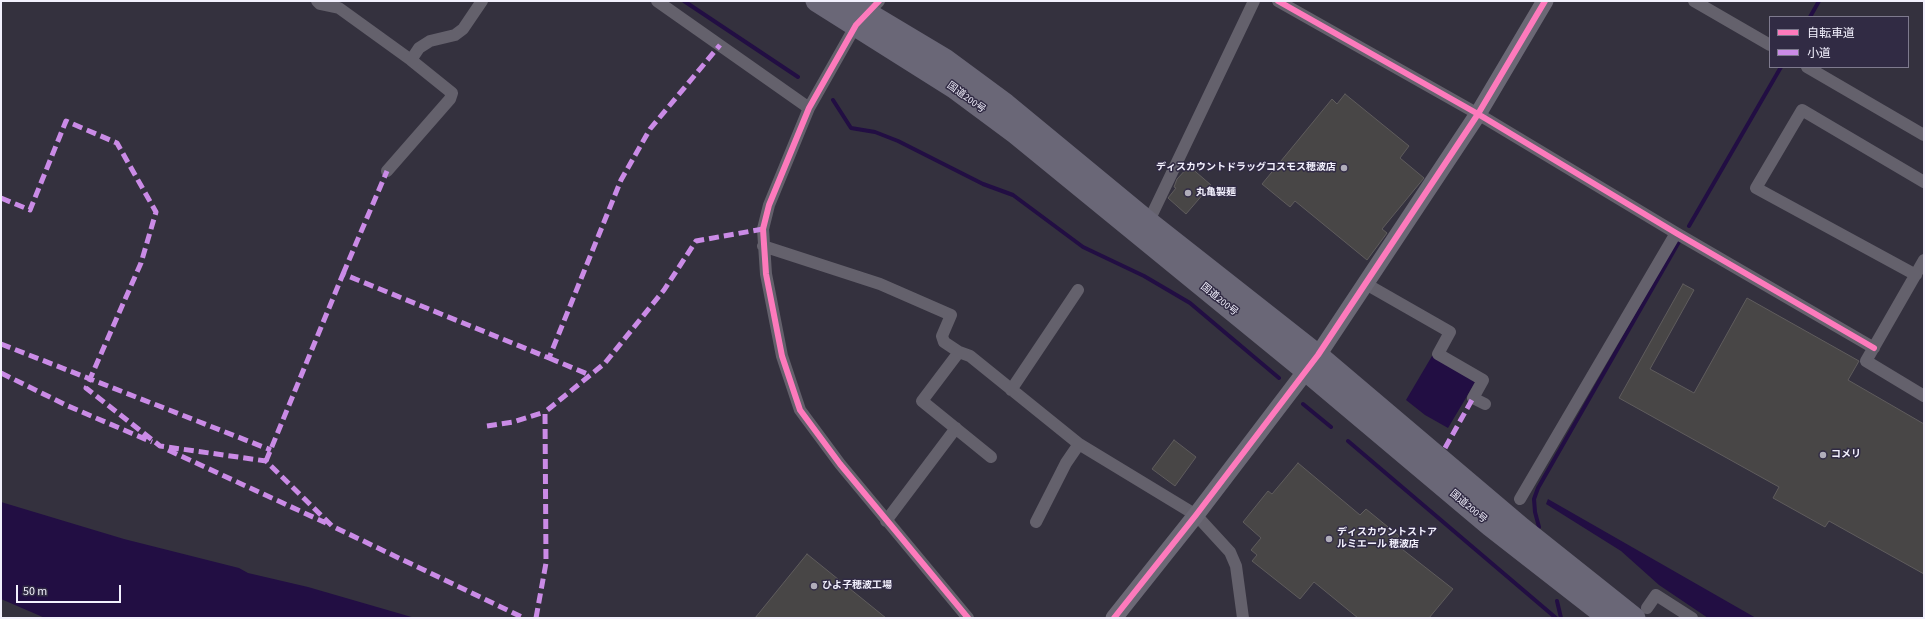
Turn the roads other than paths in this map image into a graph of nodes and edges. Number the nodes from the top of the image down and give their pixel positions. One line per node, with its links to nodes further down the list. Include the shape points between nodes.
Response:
1 (317, 1): 12 (street, via 339,8)
2 (482, 1): 12 (street, via 463,30 455,35 430,41 419,48)
3 (657, 1): 14 (street)
4 (816, 1): 10 (highway, 国道200号)
5 (848, 1): 10 (highway, 国道200号)
6 (1254, 1): 19 (street)
7 (1278, 1): 15 (street)
8 (1545, 1): 15 (street)
9 (1694, 1): 11 (street)
10 (868, 13): 14 (street); 19 (highway, 国道200号, via 954,88)
11 (1769, 44)
12 (411, 60): 17 (street, via 452,93 450,99)
13 (1809, 68): 16 (street)
14 (809, 108): 21 (street, via 769,205 763,229)
15 (1478, 114): 20 (street); 24 (street)
16 (1924, 135)
17 (387, 171)
18 (1924, 182): 23 (street, via 1802,110 1756,188)
19 (1144, 228): 28 (highway, 国道200号)
20 (1676, 233): 26 (street); 35 (street)
21 (763, 246): 27 (street, via 880,284 951,315 942,336 944,342); 37 (street, via 782,356 800,410)
22 (1924, 260): 23 (street)
23 (1916, 275): 26 (street)
24 (1366, 284): 28 (street); 31 (street, via 1450,332 1438,354 1483,380 1473,398)
25 (1078, 290): 29 (street)
26 (1874, 348): 30 (street, via 1866,361)
27 (959, 352): 29 (street, via 970,356); 32 (street, via 922,401)
28 (1312, 363): 36 (street); 39 (highway, 国道200号, via 1522,528); 43 (highway, 国道200号, via 1490,526)
29 (1011, 390): 33 (street)
30 (1924, 396)
31 (1485, 404)
32 (956, 428): 34 (street); 37 (street)
33 (1079, 444): 36 (street); 38 (street, via 1066,463)
34 (991, 457)
35 (1520, 499)
36 (1196, 515): 41 (street); 42 (street, via 1230,552 1236,566)
37 (886, 521): 40 (street)
38 (1036, 522)
39 (1641, 613): 44 (street, via 1656,595)
40 (968, 618)
41 (1114, 618)
42 (1243, 618)
43 (1608, 618)
44 (1692, 618)

